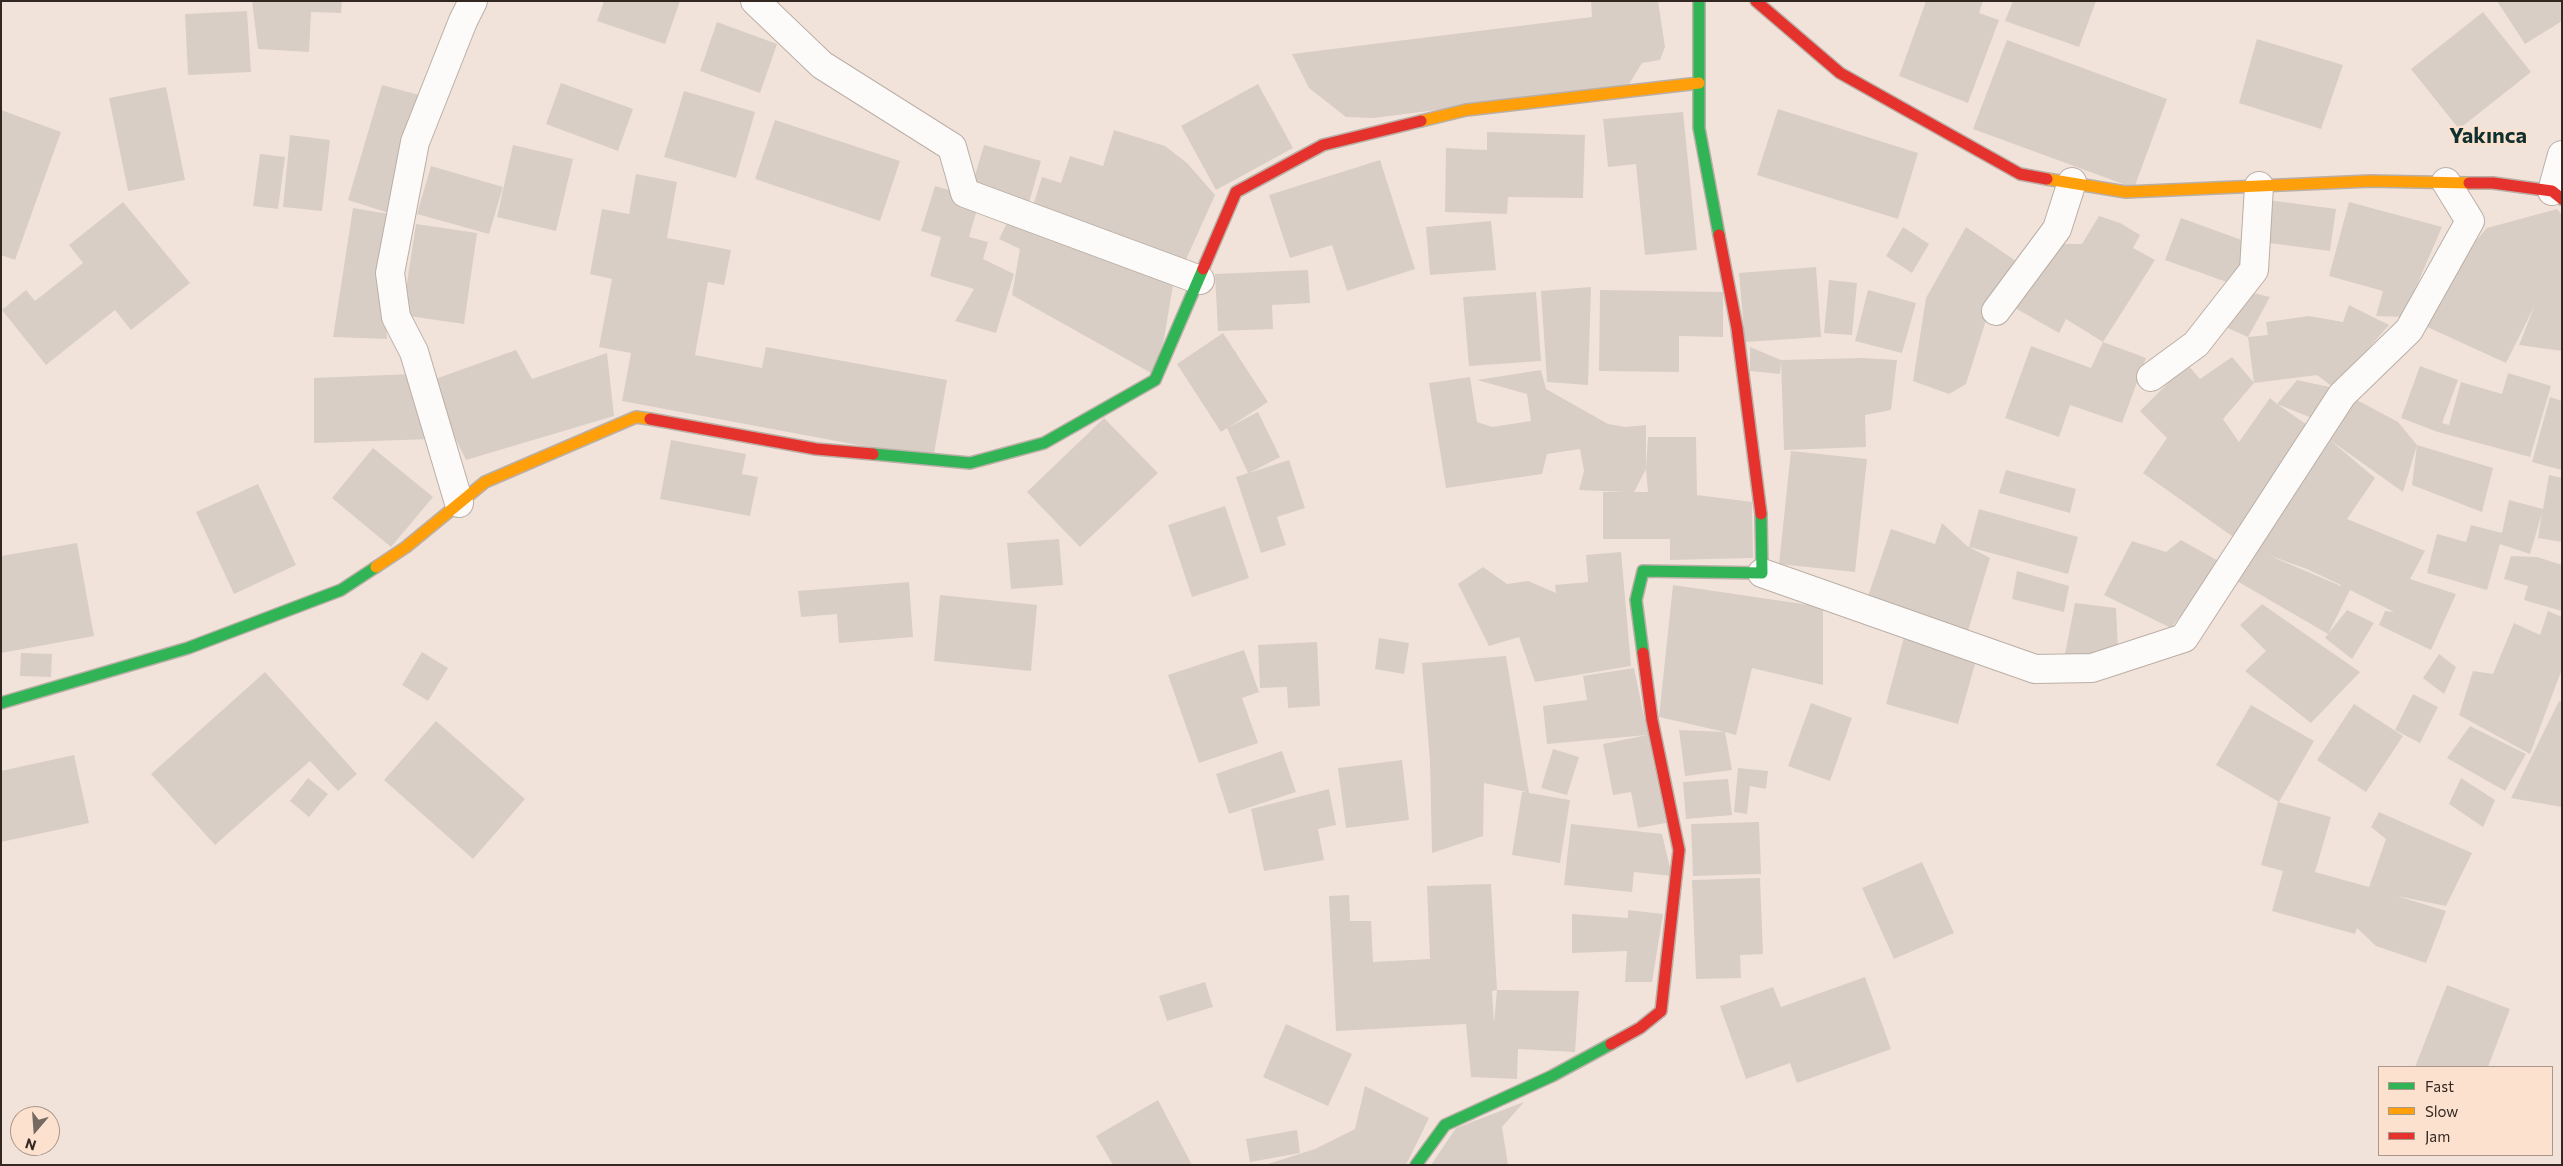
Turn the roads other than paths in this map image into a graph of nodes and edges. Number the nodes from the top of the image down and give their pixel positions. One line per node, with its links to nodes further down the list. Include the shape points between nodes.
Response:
1 (473, 1): 14 (street, via 415,142 390,273 396,317 414,352)
2 (755, 1): 11 (street, via 822,65 952,147 965,193)
3 (1698, 1): 5 (street)
4 (1756, 1): 7 (street, via 1840,73 2020,174)
5 (1699, 83): 11 (street, via 1466,110 1323,145 1236,192); 15 (street, via 1699,128 1737,328 1762,520)
6 (2562, 156): 10 (street)
7 (2072, 182): 9 (street, via 2126,192); 12 (street, via 2057,229)
8 (2446, 182): 9 (street, via 2370,181); 10 (street, via 2493,183); 15 (street, via 2470,221 2409,330 2342,395 2184,638 2092,668 2035,669)
9 (2259, 186): 13 (street, via 2254,270 2196,344)
10 (2557, 195)
11 (1200, 280): 14 (street, via 1155,380 1044,444 970,463 816,449 636,417 485,482)
12 (1996, 312)
13 (2151, 377)
14 (459, 504): 16 (street, via 406,547 341,590 188,648)
15 (1762, 572): 17 (street, via 1643,571 1636,600 1652,720 1679,850 1661,1011 1640,1028 1552,1076 1445,1125)
16 (1, 703)
17 (1416, 1165)

